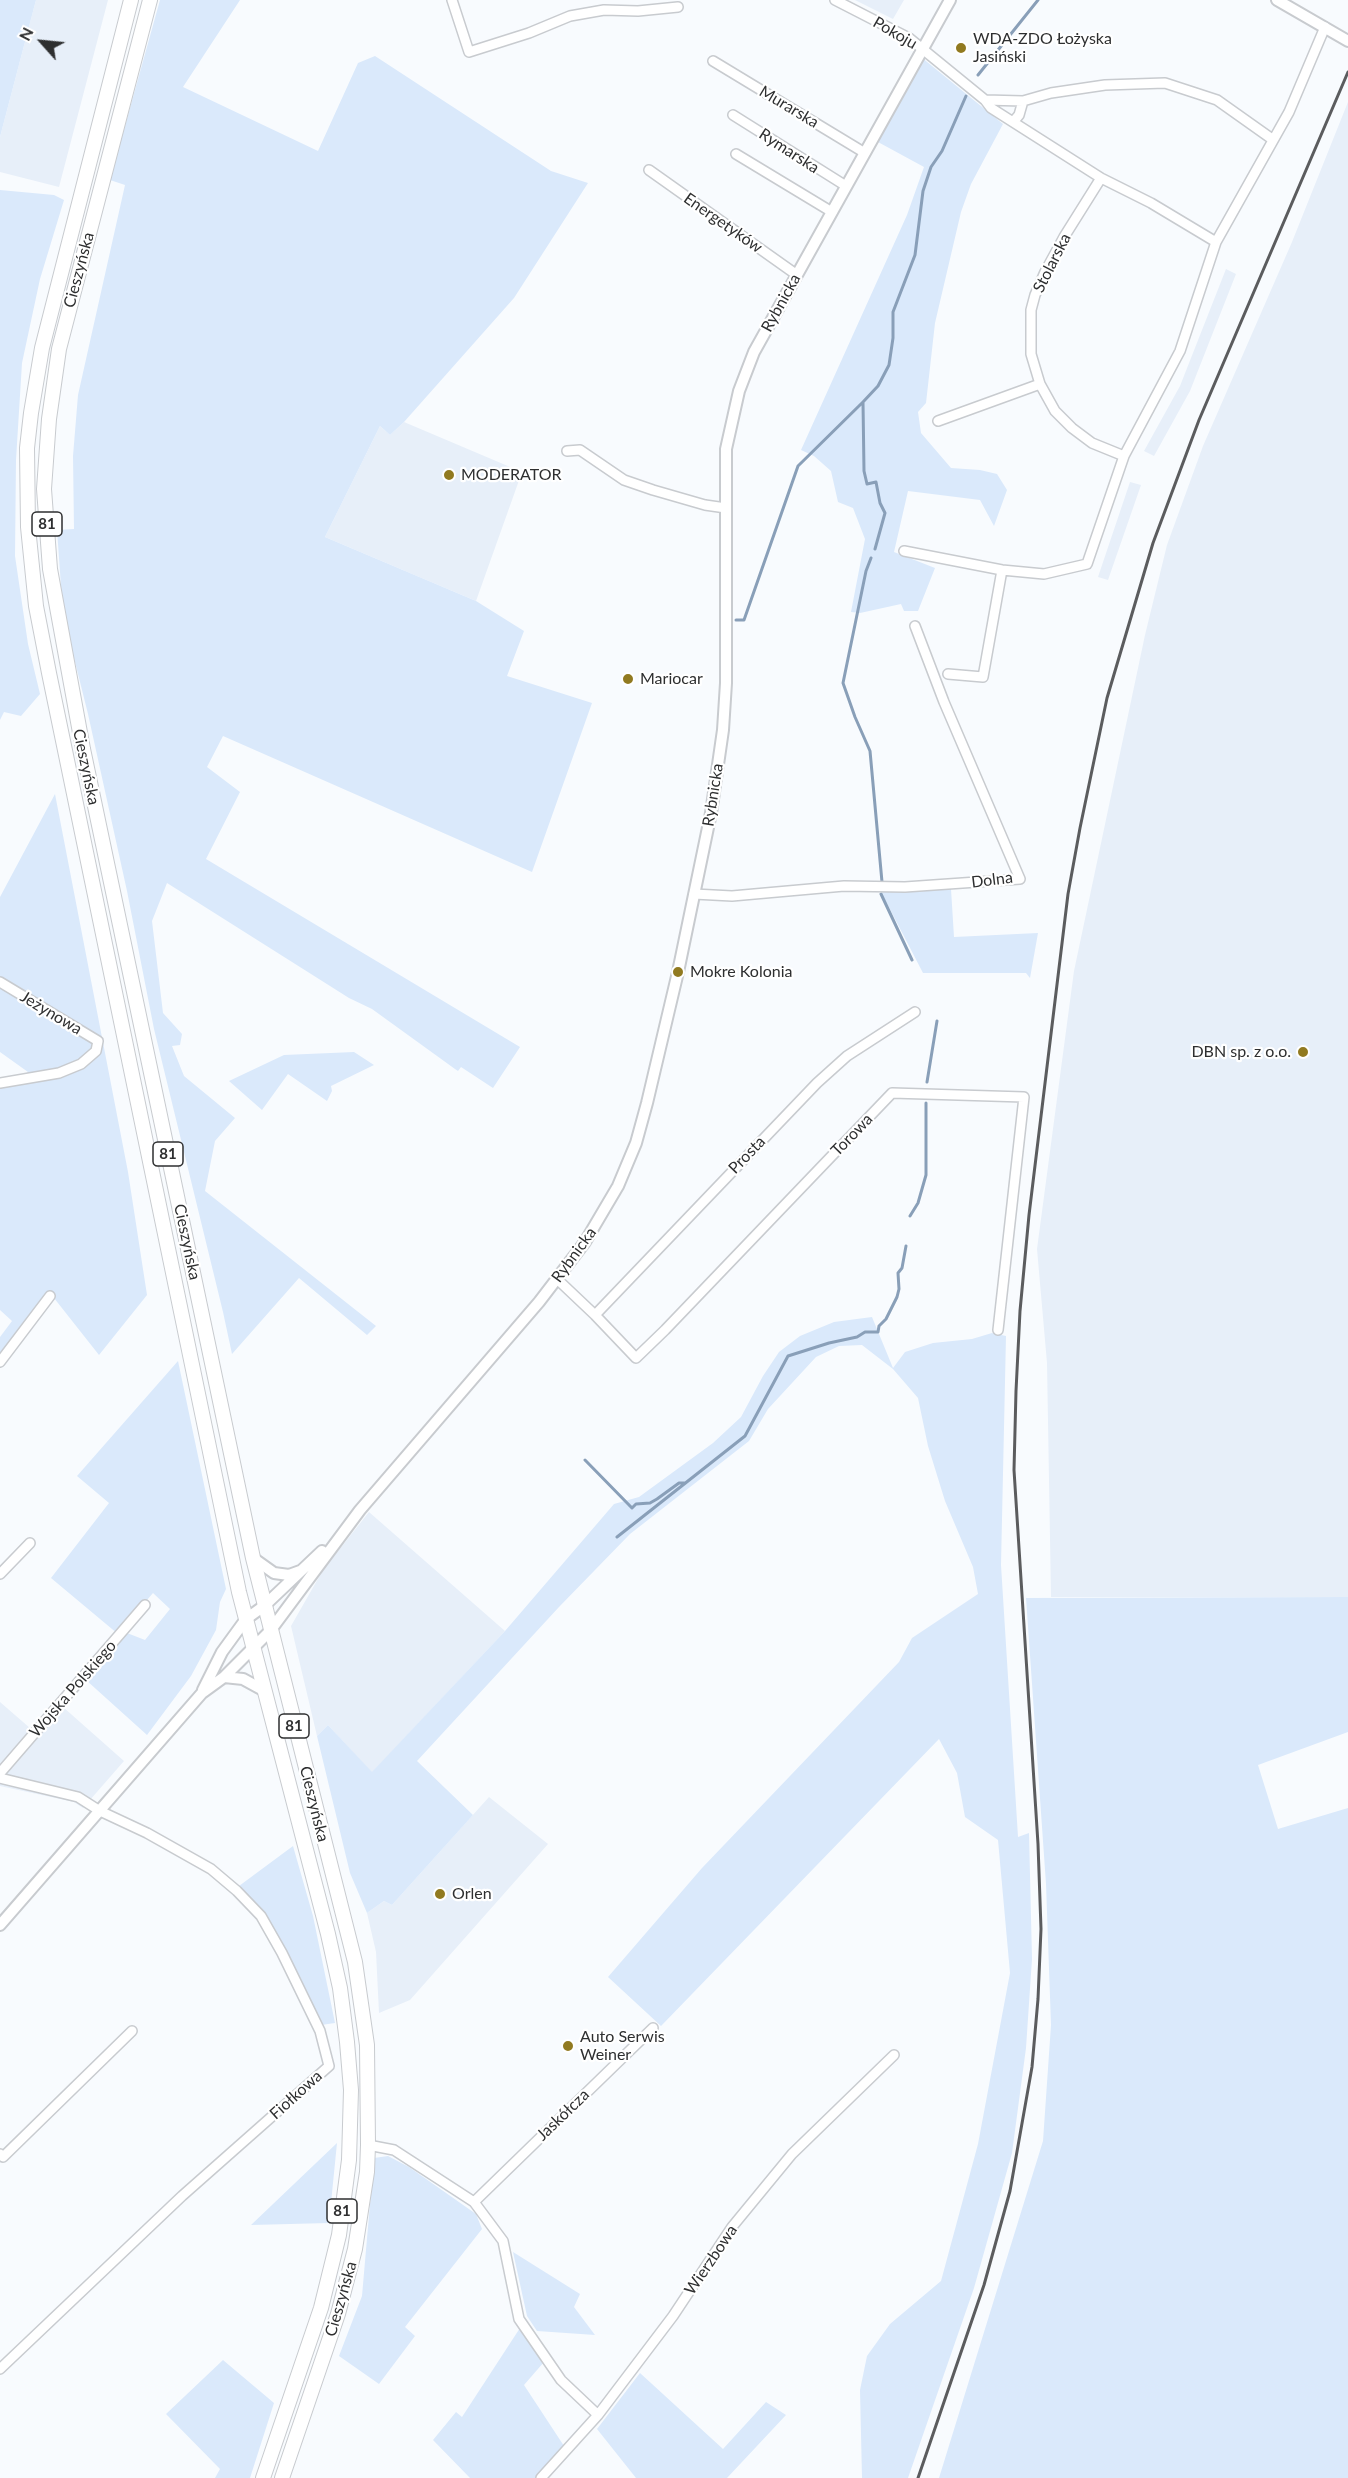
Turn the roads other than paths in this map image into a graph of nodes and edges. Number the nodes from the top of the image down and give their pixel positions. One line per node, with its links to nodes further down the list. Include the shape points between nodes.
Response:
1 (131, 0): 50 (main road, Cieszyńska / 81, via 42,348 27,448 28,527 36,606 49,673)
2 (150, 0): 45 (main road, Cieszyńska / 81, via 59,348 49,419 45,501 50,569 71,692)
3 (452, 0): 7 (street, via 469,52 570,16 604,10)
4 (836, 0): 10 (street, Pokoju)
5 (950, 0): 10 (street, Rybnicka)
6 (1277, 0): 8 (street)
7 (678, 7)
8 (1325, 27): 9 (street); 16 (street, via 1289,112)
9 (1348, 41)
10 (923, 49): 12 (street); 17 (street, Rybnicka)
11 (713, 61): 17 (street, Murarska)
12 (985, 100): 13 (street); 15 (street)
13 (1023, 100): 15 (street); 16 (street, via 1105,85 1165,83 1217,100)
14 (733, 115): 21 (street, Rymarska)
15 (1013, 122): 20 (street)
16 (1272, 139): 23 (street)
17 (865, 153): 21 (street, Rybnicka)
18 (736, 154): 22 (street)
19 (649, 170): 24 (street, Energetyków)
20 (1101, 178): 23 (street); 25 (street, Stolarska, via 1044,272 1035,295 1030,343)
21 (846, 186): 22 (street, Rybnicka)
22 (832, 212): 24 (street, Rybnicka)
23 (1216, 242): 28 (street, via 1180,351)
24 (797, 275): 29 (street, Rybnicka, via 754,352 739,391 726,449)
25 (1040, 384): 26 (street); 28 (street, Stolarska, via 1064,420 1092,442)
26 (938, 421)
27 (567, 451): 29 (street, via 580,450 624,480)
28 (1124, 456): 31 (street, via 1087,564 1044,574)
29 (726, 508): 34 (street, Rybnicka, via 728,628 723,730)
30 (904, 551): 31 (street)
31 (1002, 570): 33 (street, via 982,677)
32 (915, 626): 34 (street, Dolna, via 1020,879 905,887 844,886 732,896)
33 (948, 674)
34 (694, 894): 38 (street, Rybnicka, via 636,1143 602,1215)
35 (0, 982): 37 (street, Jeżynowa, via 98,1041 96,1051 70,1069)
36 (915, 1012): 40 (street, Prosta, via 847,1056 817,1083)
37 (0, 1083)
38 (557, 1279): 40 (street, Torowa); 43 (street, Rybnicka, via 519,1329)
39 (50, 1296): 42 (street)
40 (596, 1315): 41 (street, Torowa, via 636,1358 892,1093 1024,1097)
41 (998, 1330)
42 (0, 1362)
43 (340, 1535): 46 (street, Rybnicka); 51 (street, Rybnicka)
44 (30, 1543): 47 (street)
45 (253, 1558): 46 (street, via 274,1573 289,1575); 49 (main road, Cieszyńska / 81)
46 (301, 1571): 49 (street, Rybnicka)
47 (0, 1575)
48 (145, 1605): 56 (street, Wojska Polskiego)
49 (264, 1606): 50 (street); 51 (main road, Cieszyńska / 81)
50 (246, 1619): 52 (main road, Cieszyńska / 81); 55 (street, via 222,1652)
51 (270, 1631): 52 (street); 63 (main road, Cieszyńska / 81, via 355,1962 367,2045)
52 (254, 1647): 53 (street); 54 (main road, Cieszyńska / 81)
53 (224, 1677): 54 (street, via 243,1679); 55 (street)
54 (265, 1691): 68 (main road, Cieszyńska / 81, via 340,1988 351,2090 350,2160 332,2265)
55 (202, 1693): 58 (street)
56 (0, 1773)
57 (0, 1778): 58 (street, via 78,1797)
58 (100, 1811): 59 (street); 66 (street, Fiołkowa, via 211,1869 261,1916 320,2031 328,2066 182,2196)
59 (0, 1925)
60 (652, 2028): 65 (street, Jaskółcza)
61 (132, 2031): 64 (street, via 3,2157)
62 (894, 2055): 67 (street, Wierzbowa, via 792,2154 732,2227 673,2316)
63 (369, 2145): 65 (street, via 394,2150); 69 (main road, Cieszyńska / 81, via 355,2249 338,2314)
64 (0, 2154)
65 (474, 2202): 67 (street, via 503,2241 519,2319 561,2380)
66 (0, 2369)
67 (598, 2415): 70 (street, Wierzbowa)
68 (262, 2478)
69 (282, 2478)
70 (542, 2478)

